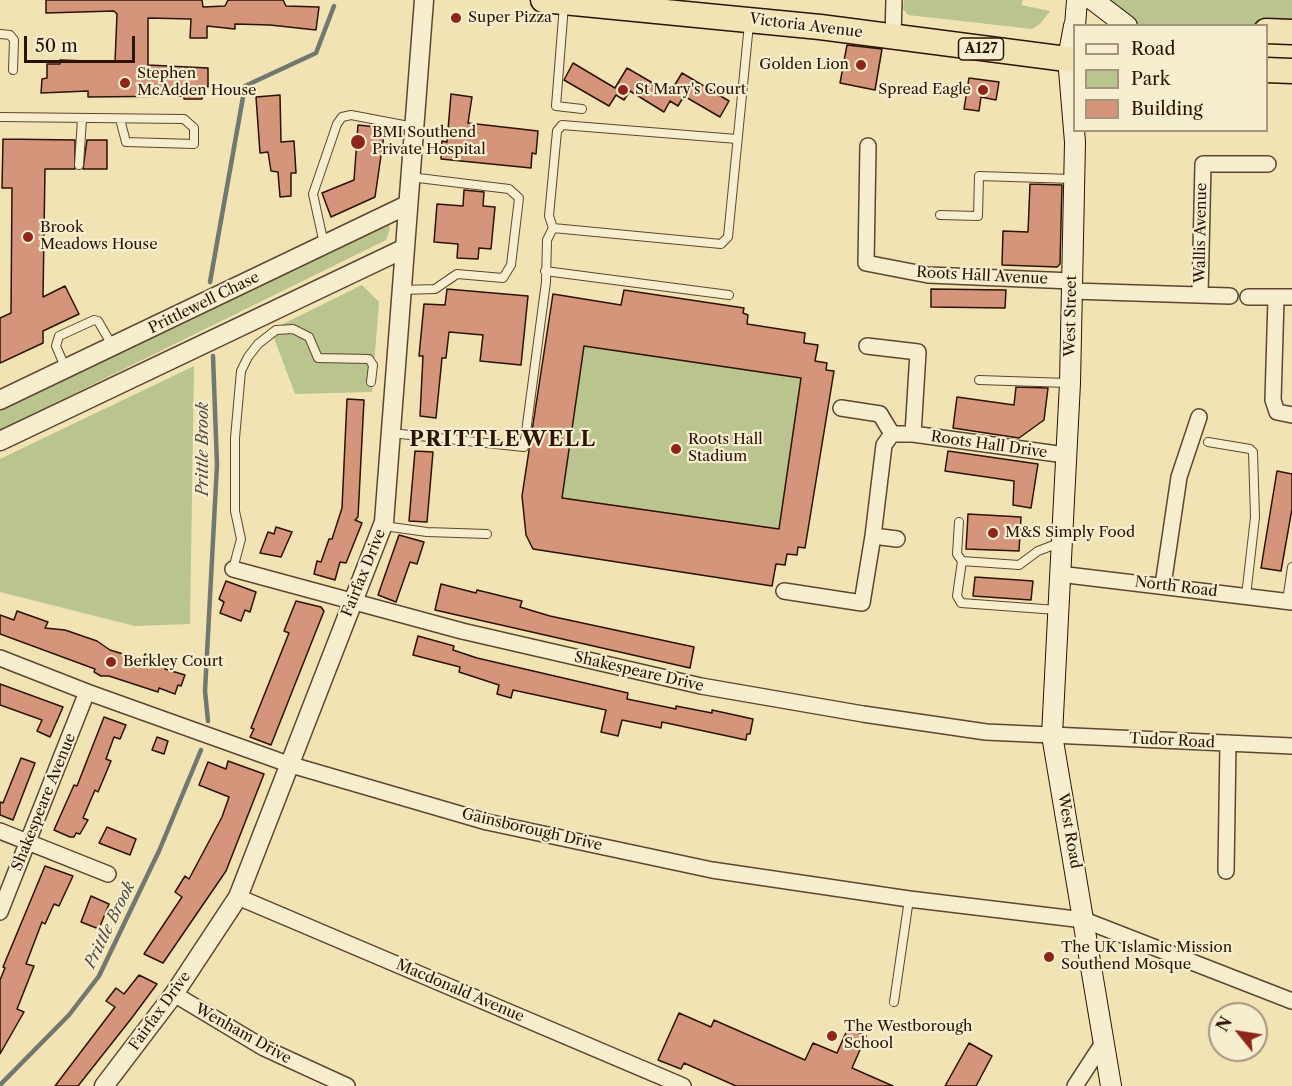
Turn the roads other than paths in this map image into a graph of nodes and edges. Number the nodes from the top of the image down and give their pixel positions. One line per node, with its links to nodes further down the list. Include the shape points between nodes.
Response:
1 (424, 0): 22 (street, Fairfax Drive)
2 (894, 0): 12 (street)
3 (1077, 0): 7 (main road, West Street)
4 (1093, 0): 8 (main road)
5 (554, 1): 6 (highway, Victoria Avenue / A127); 18 (lane, via 556,106)
6 (750, 20): 12 (highway, Victoria Avenue / A127); 24 (lane)
7 (1075, 24)
8 (1124, 24)
9 (1268, 31): 10 (highway)
10 (1292, 32)
11 (0, 34): 14 (lane, via 10,35 14,40)
12 (893, 37): 13 (highway, Victoria Avenue / A127)
13 (1072, 58): 17 (main road, West Street)
14 (13, 70)
15 (1268, 70): 16 (highway)
16 (1292, 71)
17 (1073, 86)
18 (582, 109)
19 (0, 117): 20 (lane)
20 (82, 119): 21 (lane); 27 (lane)
21 (120, 119): 21 (lane, via 184,119 194,128 194,144 126,142)
22 (414, 127): 28 (street, Fairfax Drive); 33 (lane, via 351,115 342,117 313,194)
23 (1075, 132): 29 (main road, West Street)
24 (737, 139): 32 (lane, via 728,237 721,244); 32 (lane, via 562,125 557,130 549,216)
25 (868, 146): 37 (street, Roots Hall Avenue, via 866,263 928,275)
26 (1268, 164): 40 (street, Wallis Avenue, via 1203,164)
27 (79, 165)
28 (410, 177): 30 (street, Fairfax Drive); 38 (lane, via 509,189 519,198 511,266 503,278 458,274 435,289)
29 (1074, 179): 31 (lane, via 979,176 978,216); 37 (main road, West Street)
30 (407, 205): 33 (street, Prittlewell Chase); 34 (street, Fairfax Drive)
31 (940, 215)
32 (553, 228): 36 (lane, via 547,240)
33 (324, 244): 46 (street, Prittlewell Chase)
34 (404, 249): 35 (street); 38 (street, Fairfax Drive)
35 (375, 263): 38 (street, via 387,267); 58 (street)
36 (545, 271): 39 (lane); 55 (lane, via 524,447)
37 (1072, 286): 40 (street); 50 (main road, West Street)
38 (400, 287): 55 (street, Fairfax Drive)
39 (729, 295)
40 (1200, 295): 41 (street)
41 (1230, 296)
42 (1248, 297): 44 (street)
43 (1292, 297): 44 (street)
44 (1276, 299): 53 (street, via 1273,400 1276,412)
45 (867, 346): 57 (street, Roots Hall Drive, via 918,352)
46 (113, 347): 47 (street, Prittlewell Chase); 47 (lane, via 98,321 59,336 56,346)
47 (66, 369): 51 (street, Prittlewell Chase)
48 (979, 380): 50 (lane)
49 (371, 382): 69 (lane, via 373,365 369,359 318,358 309,337 293,329 276,330 248,357 241,371 235,438 235,512 241,539)
50 (1070, 383): 60 (main road, West Street)
51 (0, 400)
52 (841, 408): 56 (street, via 880,414)
53 (1292, 416)
54 (1199, 417): 71 (street, via 1179,477)
55 (392, 433): 62 (street, Fairfax Drive)
56 (892, 434): 57 (street, Roots Hall Drive); 64 (street, via 884,445)
57 (913, 434): 60 (street, Roots Hall Drive)
58 (0, 441)
59 (1208, 442): 73 (lane, via 1253,452 1256,517)
60 (1065, 455): 66 (main road, West Street)
61 (959, 522): 67 (lane, via 957,554)
62 (382, 526): 63 (lane); 75 (street, Fairfax Drive)
63 (487, 534)
64 (873, 536): 65 (street); 72 (street, via 862,603)
65 (897, 539)
66 (1061, 542): 67 (lane, via 1038,551 1019,565); 70 (main road, West Street)
67 (962, 561): 76 (lane, via 957,596 961,603)
68 (1292, 567): 74 (lane)
69 (233, 568): 75 (street, Shakespeare Drive)
70 (1059, 574): 71 (street, North Road); 76 (main road, West Road)
71 (1163, 585): 73 (street, North Road)
72 (784, 591)
73 (1246, 596): 74 (street, North Road)
74 (1290, 601)
75 (352, 603): 79 (street, Shakespeare Drive, via 701,686 986,732); 82 (street, Fairfax Drive)
76 (1057, 610): 79 (main road, West Road)
77 (0, 657): 78 (street, Gainsborough Drive)
78 (87, 692): 82 (street, Gainsborough Drive); 84 (street, Shakespeare Avenue)
79 (1052, 735): 80 (street, Tudor Road); 90 (main road, West Road)
80 (1228, 743): 81 (street, Tudor Road); 85 (street)
81 (1292, 746)
82 (288, 764): 87 (street, Fairfax Drive); 88 (street, Gainsborough Drive, via 487,822 712,870)
83 (0, 831): 84 (street)
84 (28, 842): 86 (street); 89 (street, Shakespeare Avenue)
85 (1226, 871)
86 (108, 874)
87 (238, 897): 91 (street, Fairfax Drive); 97 (street, Macdonald Avenue)
88 (909, 899): 90 (street, Gainsborough Drive); 93 (lane)
89 (0, 912)
90 (1084, 920): 92 (street, Gainsborough Drive); 94 (main road, West Road)
91 (174, 994): 95 (street, Fairfax Drive); 96 (street, Wenham Drive, via 264,1048)
92 (1292, 1001)
93 (894, 1002)
94 (1103, 1043): 98 (street); 99 (main road, West Road)
95 (104, 1086)
96 (347, 1086)
97 (683, 1086)
98 (1075, 1086)
99 (1111, 1086)

